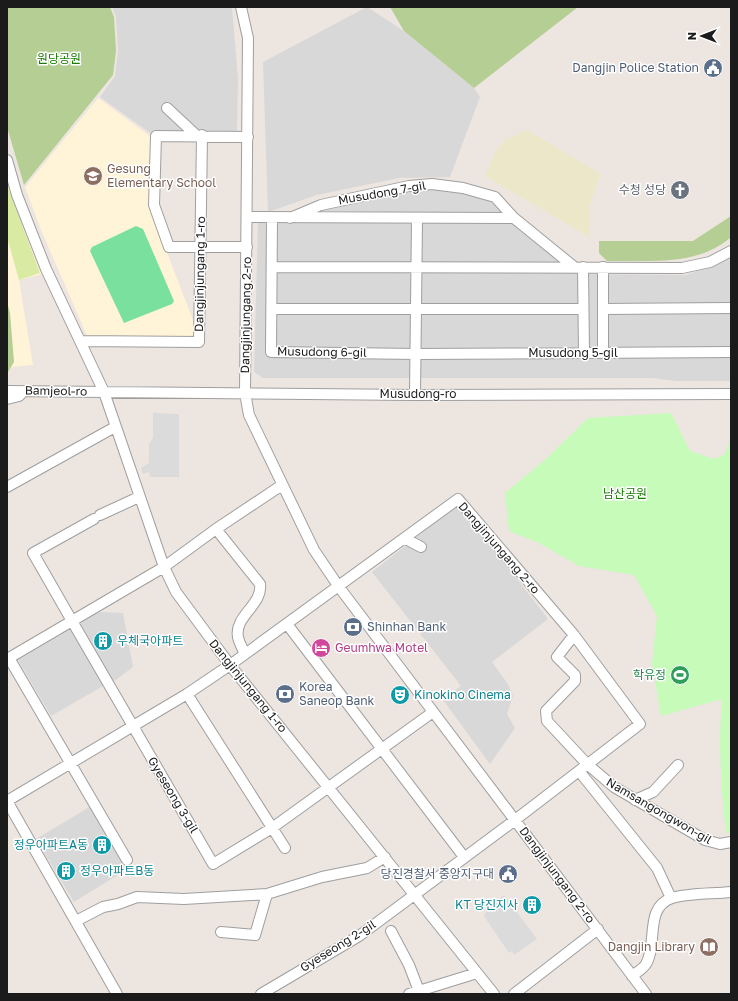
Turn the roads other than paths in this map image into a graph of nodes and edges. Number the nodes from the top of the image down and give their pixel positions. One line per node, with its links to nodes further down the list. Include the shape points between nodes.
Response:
1 (241, 7): 4 (street, Dangjinjungang 2-ro, via 248,38)
2 (167, 108): 3 (street)
3 (199, 136): 4 (street); 11 (street, Dangjinjungang 1-ro); 11 (street, via 156,136 154,206 169,247)
4 (248, 137): 6 (street, Dangjinjungang 2-ro)
5 (7, 160): 23 (street, Dangjinjungang 1-ro, via 17,195 46,269)
6 (248, 217): 7 (street, Musudong 7-gil); 12 (street, Dangjinjungang 2-ro)
7 (272, 217): 8 (street, Musudong 7-gil); 14 (street, Musudong 6-gil)
8 (290, 218): 9 (street, Musudong 7-gil, via 321,205 409,186 432,184 462,188 495,197); 10 (street, Musudong 7-gil)
9 (514, 218): 10 (street, Musudong 7-gil); 15 (street, Musudong 7-gil)
10 (417, 219): 17 (street)
11 (200, 247): 12 (street); 23 (street, Dangjinjungang 1-ro, via 199,342)
12 (247, 247): 31 (street, Dangjinjungang 2-ro)
13 (731, 250): 16 (street, via 710,262 682,268)
14 (273, 267): 17 (street); 19 (street, Musudong 6-gil)
15 (578, 267): 16 (street); 17 (street); 20 (street)
16 (603, 267): 21 (street)
17 (417, 268): 22 (street)
18 (731, 308): 21 (street)
19 (272, 309): 22 (street); 27 (street, Musudong 6-gil, via 271,352)
20 (583, 309): 22 (street); 24 (street)
21 (603, 309): 25 (street)
22 (416, 310): 27 (street)
23 (80, 341): 30 (street, Dangjinjungang 1-ro)
24 (584, 352): 25 (street, Musudong 5-gil); 27 (street, Musudong 5-gil)
25 (603, 352): 26 (street, Musudong 5-gil)
26 (731, 352)
27 (416, 354): 33 (street)
28 (7, 391): 29 (street, Bamjeol-ro)
29 (23, 391): 30 (street, Bamjeol-ro); 34 (street, via 19,396)
30 (104, 392): 31 (street, Musudong-ro); 35 (street, Dangjinjungang 1-ro)
31 (245, 393): 33 (street, Musudong-ro); 36 (street, Dangjinjungang 2-ro, via 249,415)
32 (731, 394): 33 (street, Musudong-ro)
33 (415, 395)
34 (7, 399)
35 (115, 427): 37 (street); 38 (street, Dangjinjungang 1-ro)
36 (282, 485): 39 (street); 43 (street, Dangjinjungang 2-ro, via 314,550)
37 (7, 487)
38 (140, 497): 42 (street, Dangjinjungang 1-ro); 44 (street, Gyeseong 3-gil, via 97,517 34,553)
39 (216, 529): 42 (street); 47 (street, via 260,584 258,598 239,625 238,636)
40 (406, 539): 41 (street); 43 (street, Dangjinjungang 2-ro); 46 (street, Dangjinjungang 2-ro, via 458,499)
41 (421, 547)
42 (164, 567): 44 (street); 49 (street, Dangjinjungang 1-ro, via 176,592)
43 (339, 587): 45 (street, Dangjinjungang 2-ro); 51 (street, Dangjinjungang 2-ro)
44 (72, 621): 48 (street); 52 (street, Gyeseong 3-gil)
45 (287, 624): 47 (street, Dangjinjungang 2-ro); 53 (street)
46 (574, 635): 56 (street, via 556,657 575,675 575,681 546,711 547,721); 56 (street, Dangjinjungang 2-ro, via 640,724)
47 (245, 654): 49 (street, Dangjinjungang 2-ro)
48 (8, 657): 54 (street)
49 (230, 665): 50 (street); 57 (street, Dangjinjungang 1-ro)
50 (187, 694): 52 (street); 61 (street)
51 (433, 712): 53 (street); 60 (street, Dangjinjungang 2-ro)
52 (132, 726): 54 (street); 61 (street, Gyeseong 3-gil, via 213,864)
53 (383, 748): 57 (street); 65 (street)
54 (71, 764): 59 (street); 66 (street)
55 (678, 765): 58 (street, via 653,792)
56 (583, 768): 58 (street, Namsangongwon-gil); 60 (street, Dangjinjungang 2-ro); 70 (street, via 657,868)
57 (328, 786): 61 (street); 64 (street, Dangjinjungang 1-ro)
58 (636, 800): 62 (street, Namsangongwon-gil, via 705,840 720,844)
59 (7, 801): 71 (street)
60 (515, 820): 65 (street, Dangjinjungang 2-ro); 72 (street, Dangjinjungang 2-ro)
61 (272, 828): 63 (street)
62 (731, 842)
63 (285, 848)
64 (385, 857): 68 (street, via 367,868 322,877); 69 (street, Dangjinjungang 1-ro)
65 (464, 857): 69 (street, Dangjinjungang 2-ro)
66 (127, 860)
67 (731, 892): 70 (street)
68 (267, 894): 71 (street, via 184,899 137,898 103,907); 74 (street, via 255,935)
69 (413, 894): 75 (street, Dangjinjungang 1-ro); 79 (street, Gyeseong 2-gil, via 359,936)
70 (671, 898): 76 (street, via 657,910 645,966)
71 (76, 921): 78 (street)
72 (598, 929): 76 (street, Dangjinjungang 2-ro); 81 (street, Dangjinjungang 2-ro)
73 (391, 931): 77 (street, via 409,965)
74 (221, 932)
75 (477, 973): 77 (street); 80 (street, Dangjinjungang 1-ro)
76 (632, 976): 82 (street, Dangjinjungang 2-ro)
77 (414, 993)
78 (117, 994)
79 (261, 994)
80 (494, 994)
81 (514, 994)
82 (646, 994)

